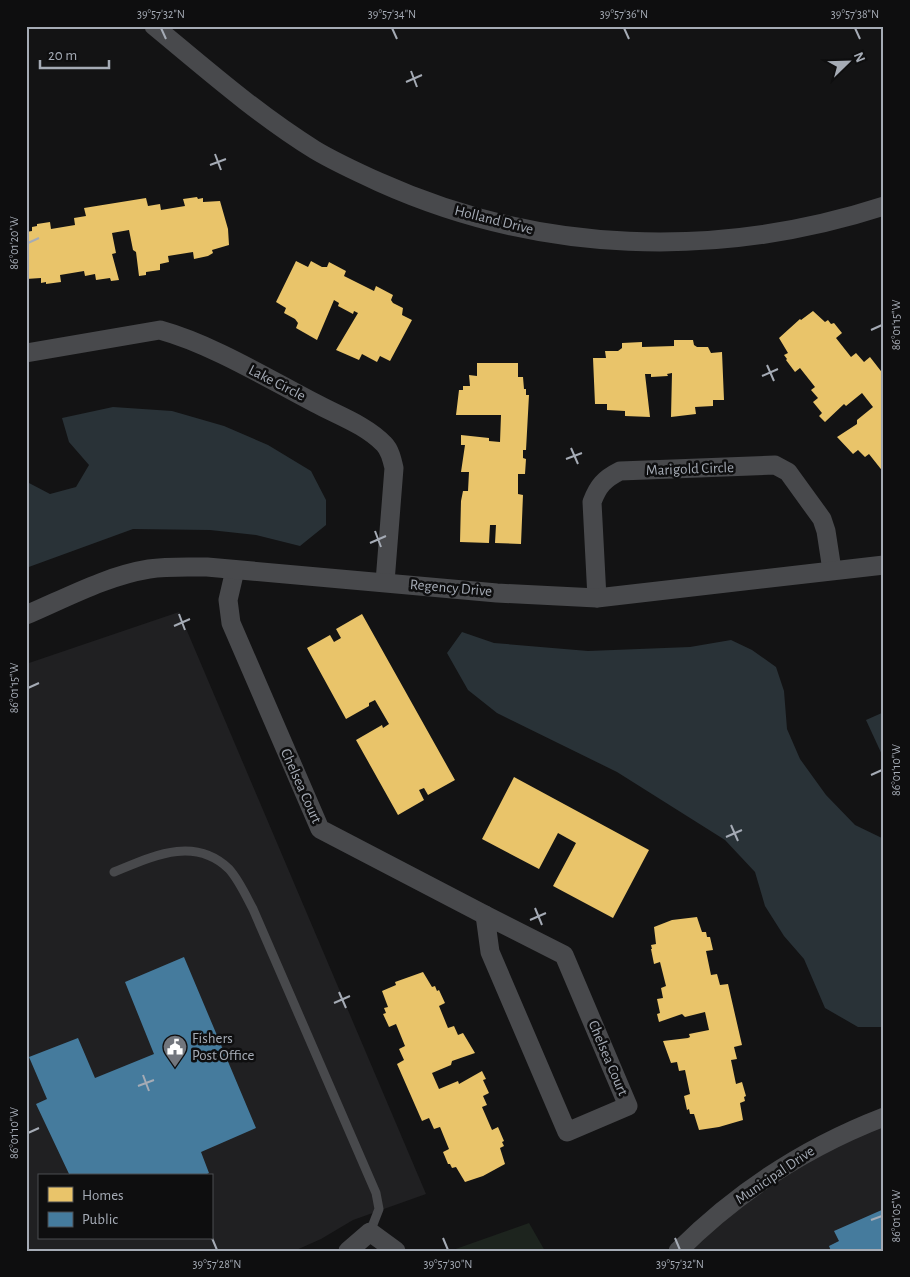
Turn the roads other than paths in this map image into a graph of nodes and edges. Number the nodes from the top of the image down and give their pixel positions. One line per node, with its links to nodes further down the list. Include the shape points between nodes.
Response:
1 (154, 26): 2 (street, Holland Drive, via 245,101 316,150 422,201 518,228 614,242 669,243 794,230)
2 (884, 206)
3 (26, 353): 7 (street, Lake Circle, via 160,330 243,366 357,425 384,444 392,455 394,468)
4 (884, 564): 6 (street, Regency Drive)
5 (235, 570): 7 (street, Regency Drive); 9 (street, Regency Drive, via 148,569 116,577); 11 (street, Chelsea Court, via 228,600 232,623 320,829)
6 (832, 570): 8 (street, Regency Drive); 8 (street, Marigold Circle, via 822,519 788,472 774,465 620,472 606,478 596,490 592,502)
7 (385, 582): 8 (street, Regency Drive, via 497,593)
8 (597, 598)
9 (26, 615)
10 (114, 872): 13 (lane, via 156,855 189,850 215,858 234,877 253,908 376,1193 379,1209)
11 (485, 915): 11 (street, Chelsea Court, via 564,956 628,1106 567,1132 490,952)
12 (884, 1117): 16 (street, Municipal Drive, via 791,1161 743,1195)
13 (370, 1232): 14 (street); 15 (street)
14 (348, 1251)
15 (396, 1251)
16 (678, 1251)

